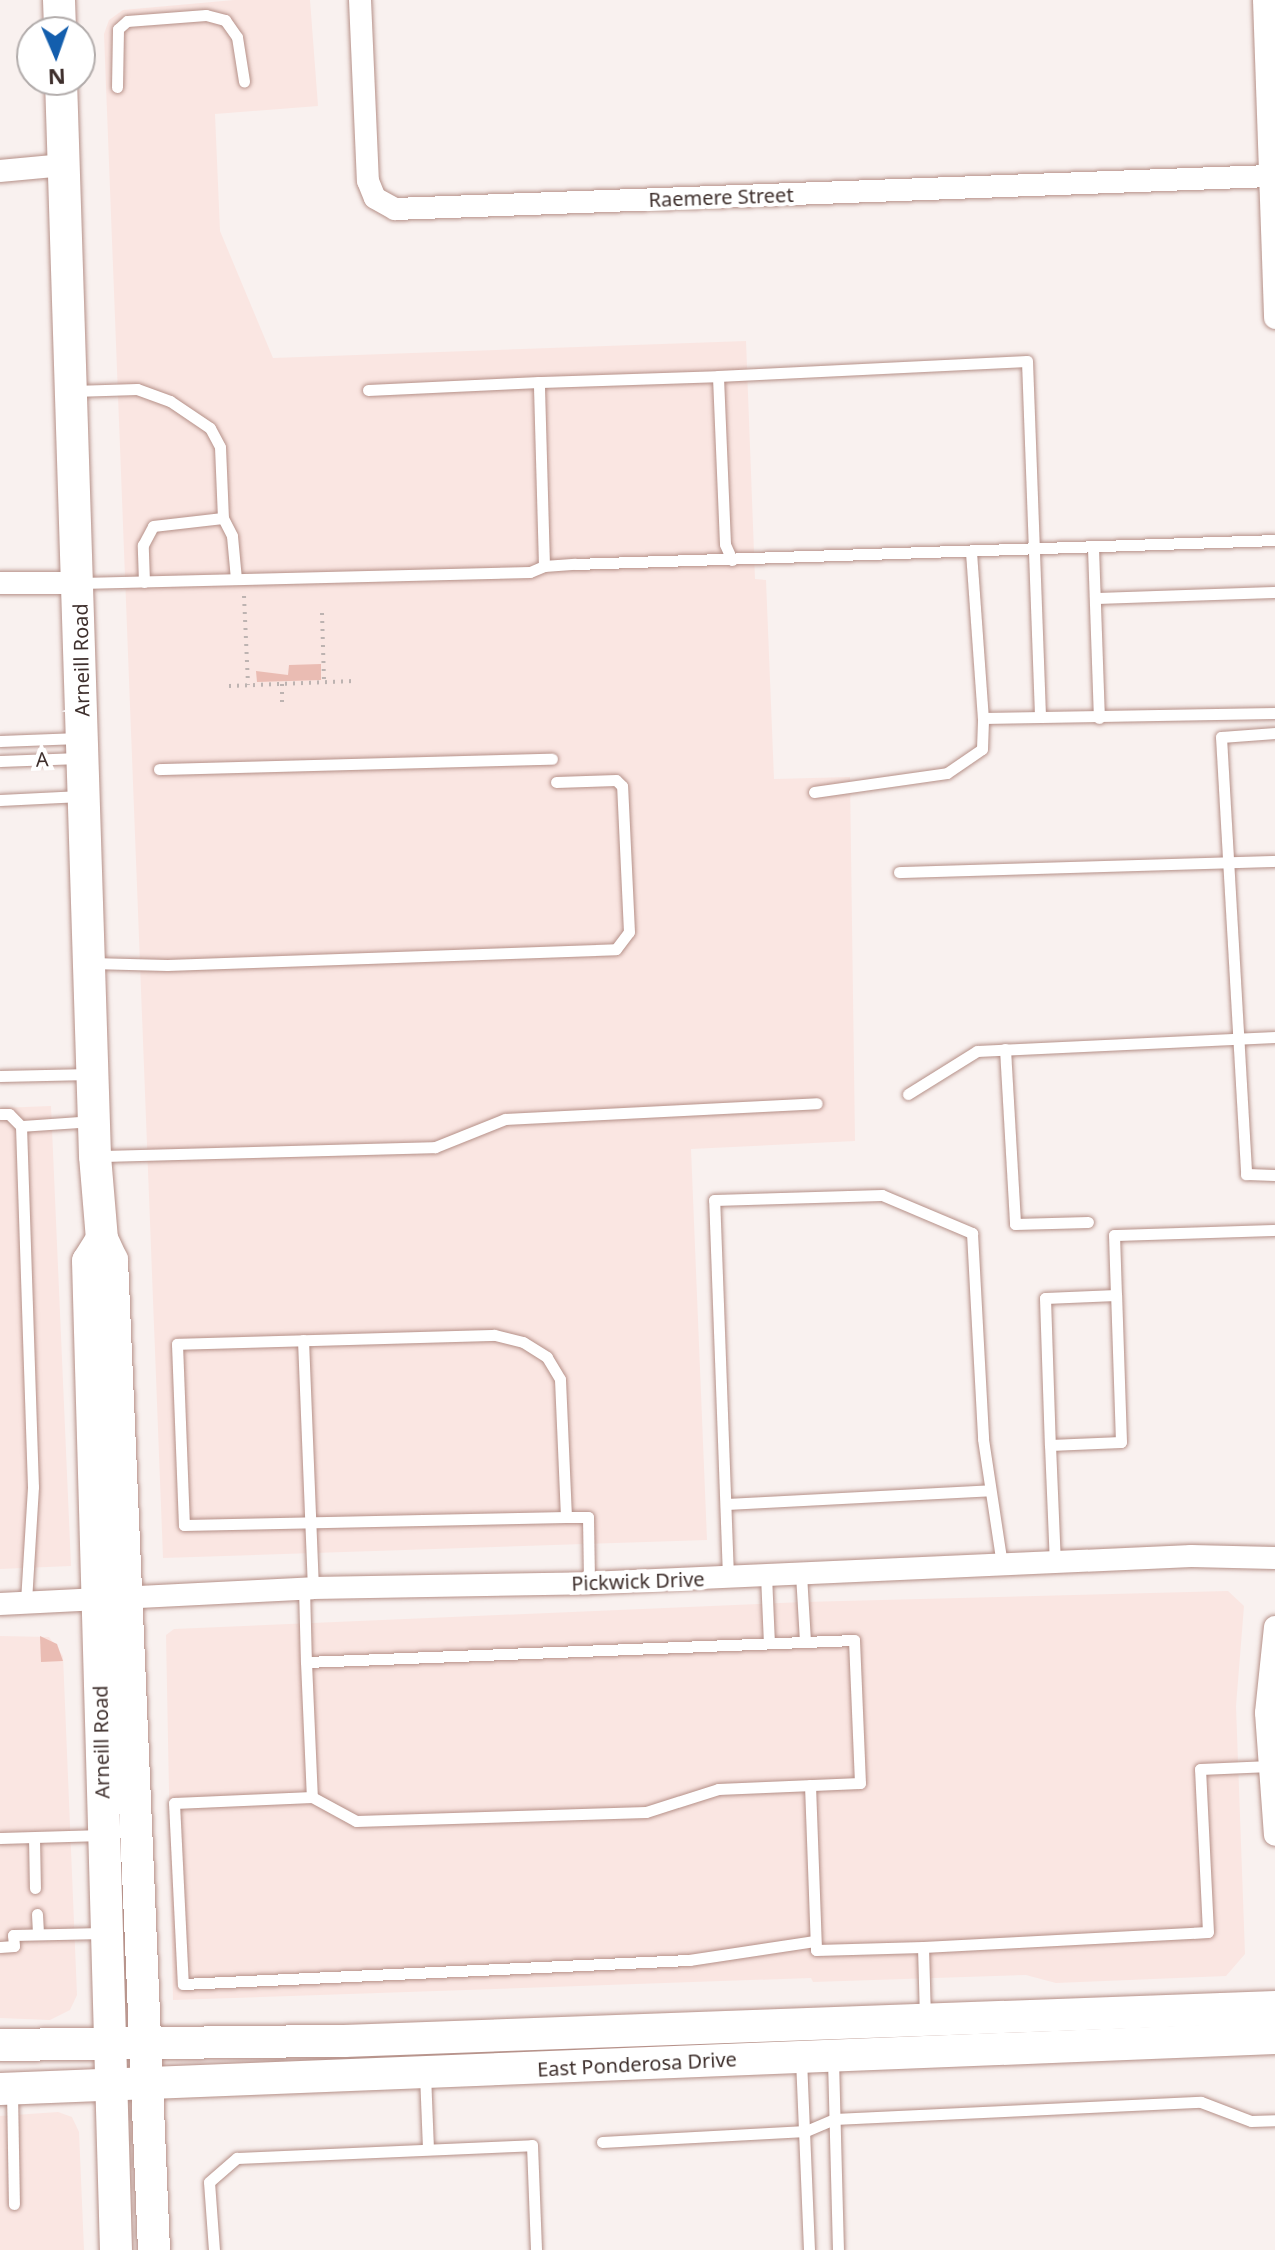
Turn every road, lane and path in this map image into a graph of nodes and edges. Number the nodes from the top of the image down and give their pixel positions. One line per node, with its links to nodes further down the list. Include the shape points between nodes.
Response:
1 (360, 0): 8 (street, Raemere Street, via 368,181 375,198 395,209)
2 (1264, 0): 8 (street)
3 (244, 81): 4 (lane, via 237,37 225,20 206,15 127,21 118,29)
4 (117, 87)
5 (62, 96): 6 (main road, Arneill Road)
6 (64, 165): 7 (street); 13 (main road, Arneill Road)
7 (0, 171)
8 (1269, 176): 9 (street)
9 (1275, 318)
10 (718, 376): 11 (lane); 17 (lane, via 1027,361); 19 (lane, via 725,544)
11 (539, 382): 12 (lane); 20 (lane)
12 (368, 390)
13 (73, 391): 14 (lane, via 137,389 170,401 210,428 220,447); 24 (main road, Arneill Road)
14 (223, 518): 21 (lane, via 232,536); 22 (lane, via 153,526 143,545)
15 (1275, 540): 16 (lane)
16 (1093, 548): 17 (lane); 27 (lane)
17 (1033, 550): 18 (lane); 36 (lane)
18 (971, 552): 19 (lane); 37 (lane)
19 (732, 560): 20 (lane)
20 (544, 566): 21 (lane, via 530,572)
21 (236, 579): 22 (lane)
22 (144, 582): 24 (lane)
23 (0, 583): 24 (street)
24 (79, 583): 41 (main road, Arneill Road)
25 (1275, 592): 27 (lane)
26 (244, 596): 32 (path)
27 (1095, 598): 38 (lane)
28 (322, 613): 30 (path)
29 (354, 681): 30 (path)
30 (324, 682): 31 (path)
31 (282, 684): 32 (path); 34 (path)
32 (248, 685): 33 (path)
33 (229, 686)
34 (282, 703)
35 (1275, 713): 38 (lane)
36 (1040, 716): 37 (lane); 38 (lane)
37 (983, 718): 46 (lane, via 982,749 947,773)
38 (1099, 718)
39 (1275, 733): 50 (lane, via 1221,737)
40 (0, 741): 41 (lane)
41 (84, 748): 43 (lane, A); 47 (main road, Arneill Road)
42 (552, 759): 44 (lane)
43 (0, 761)
44 (159, 769)
45 (556, 782): 52 (lane, via 616,780 622,786 629,932 616,949 167,965)
46 (814, 792)
47 (82, 795): 48 (lane); 52 (main road, Arneill Road)
48 (0, 800)
49 (1275, 861): 50 (lane)
50 (1228, 864): 51 (lane); 54 (lane)
51 (899, 872)
52 (87, 963): 56 (main road, Arneill Road)
53 (1275, 1037): 54 (lane)
54 (1236, 1038): 55 (lane); 64 (lane, via 1246,1174)
55 (1005, 1049): 58 (lane, via 977,1051); 65 (lane, via 1015,1224)
56 (92, 1074): 57 (lane); 61 (main road, Arneill Road)
57 (0, 1076)
58 (908, 1094)
59 (817, 1103): 63 (lane, via 505,1119 435,1147)
60 (0, 1114): 62 (lane, via 9,1114)
61 (93, 1121): 62 (lane); 63 (main road, Arneill Road)
62 (21, 1126): 83 (lane, via 33,1487)
63 (95, 1156): 82 (main road, Arneill Road, via 102,1239 88,1261)
64 (1275, 1175)
65 (1088, 1222)
66 (1275, 1230): 67 (lane, via 1114,1235)
67 (1116, 1295): 69 (lane, via 1045,1298); 69 (lane, via 1121,1442)
68 (303, 1340): 72 (lane, via 494,1335 534,1347 553,1364 560,1379); 73 (lane); 73 (lane, via 177,1344 184,1525)
69 (1050, 1445): 75 (lane)
70 (990, 1490): 71 (lane); 71 (lane, via 972,1233 882,1195 714,1200); 76 (lane)
71 (727, 1504): 79 (lane)
72 (566, 1517): 73 (lane); 80 (lane, via 588,1517)
73 (311, 1522): 81 (lane)
74 (1275, 1558): 75 (street, Pickwick Drive, via 1191,1556)
75 (1055, 1564): 76 (street, Pickwick Drive)
76 (1002, 1566): 77 (street, Pickwick Drive)
77 (801, 1574): 78 (street, Pickwick Drive); 86 (lane)
78 (766, 1575): 79 (street, Pickwick Drive); 87 (lane)
79 (728, 1577): 80 (street, Pickwick Drive)
80 (589, 1583): 81 (street, Pickwick Drive)
81 (308, 1588): 82 (street, Pickwick Drive); 88 (lane)
82 (113, 1600): 83 (street, Pickwick Drive); 92 (main road, Arneill Road); 108 (main road, Arneill Road)
83 (26, 1603): 84 (street, Pickwick Drive)
84 (0, 1604)
85 (1275, 1627): 89 (street, via 1266,1713)
86 (805, 1642): 87 (lane); 90 (lane, via 854,1640 860,1783)
87 (769, 1643): 88 (lane)
88 (306, 1662): 91 (lane)
89 (1273, 1778): 93 (street); 102 (lane, via 1200,1769 1208,1932)
90 (810, 1785): 91 (lane, via 718,1789 646,1812 356,1821); 100 (lane)
91 (312, 1797): 100 (lane, via 174,1803 183,1984 689,1960)
92 (103, 1835): 95 (lane); 98 (main road, Arneill Road)
93 (1275, 1835)
94 (0, 1838): 95 (lane)
95 (34, 1838): 96 (lane)
96 (35, 1888)
97 (37, 1914): 99 (lane)
98 (104, 1933): 99 (lane); 106 (main road, Arneill Road)
99 (38, 1934): 101 (lane, via 13,1935 14,1946)
100 (815, 1941): 102 (lane, via 816,1950)
101 (0, 1947)
102 (923, 1947): 104 (lane)
103 (1275, 2007): 104 (main road, East Ponderosa Drive)
104 (925, 2020): 108 (main road, East Ponderosa Drive)
105 (1275, 2038): 109 (main road, East Ponderosa Drive)
106 (109, 2044): 107 (main road, East Ponderosa Drive); 108 (main road, East Ponderosa Drive); 113 (main road, Arneill Road)
107 (0, 2045)
108 (144, 2045): 112 (main road, Arneill Road)
109 (833, 2055): 110 (main road, East Ponderosa Drive); 115 (lane)
110 (801, 2056): 111 (main road, East Ponderosa Drive); 117 (lane)
111 (425, 2073): 112 (main road, East Ponderosa Drive); 119 (lane)
112 (145, 2085): 113 (main road, East Ponderosa Drive); 122 (main road, Arneill Road)
113 (109, 2086): 114 (main road, East Ponderosa Drive); 121 (main road, Arneill Road)
114 (6, 2089): 120 (lane)
115 (834, 2119): 116 (lane, via 1201,2102 1251,2121); 117 (lane); 126 (lane)
116 (1275, 2120)
117 (806, 2131): 118 (lane); 125 (lane)
118 (602, 2142)
119 (428, 2149): 123 (lane, via 237,2158 209,2182); 124 (lane, via 532,2145)
120 (14, 2204)
121 (116, 2250)
122 (154, 2250)
123 (214, 2250)
124 (536, 2250)
125 (809, 2250)
126 (838, 2250)

